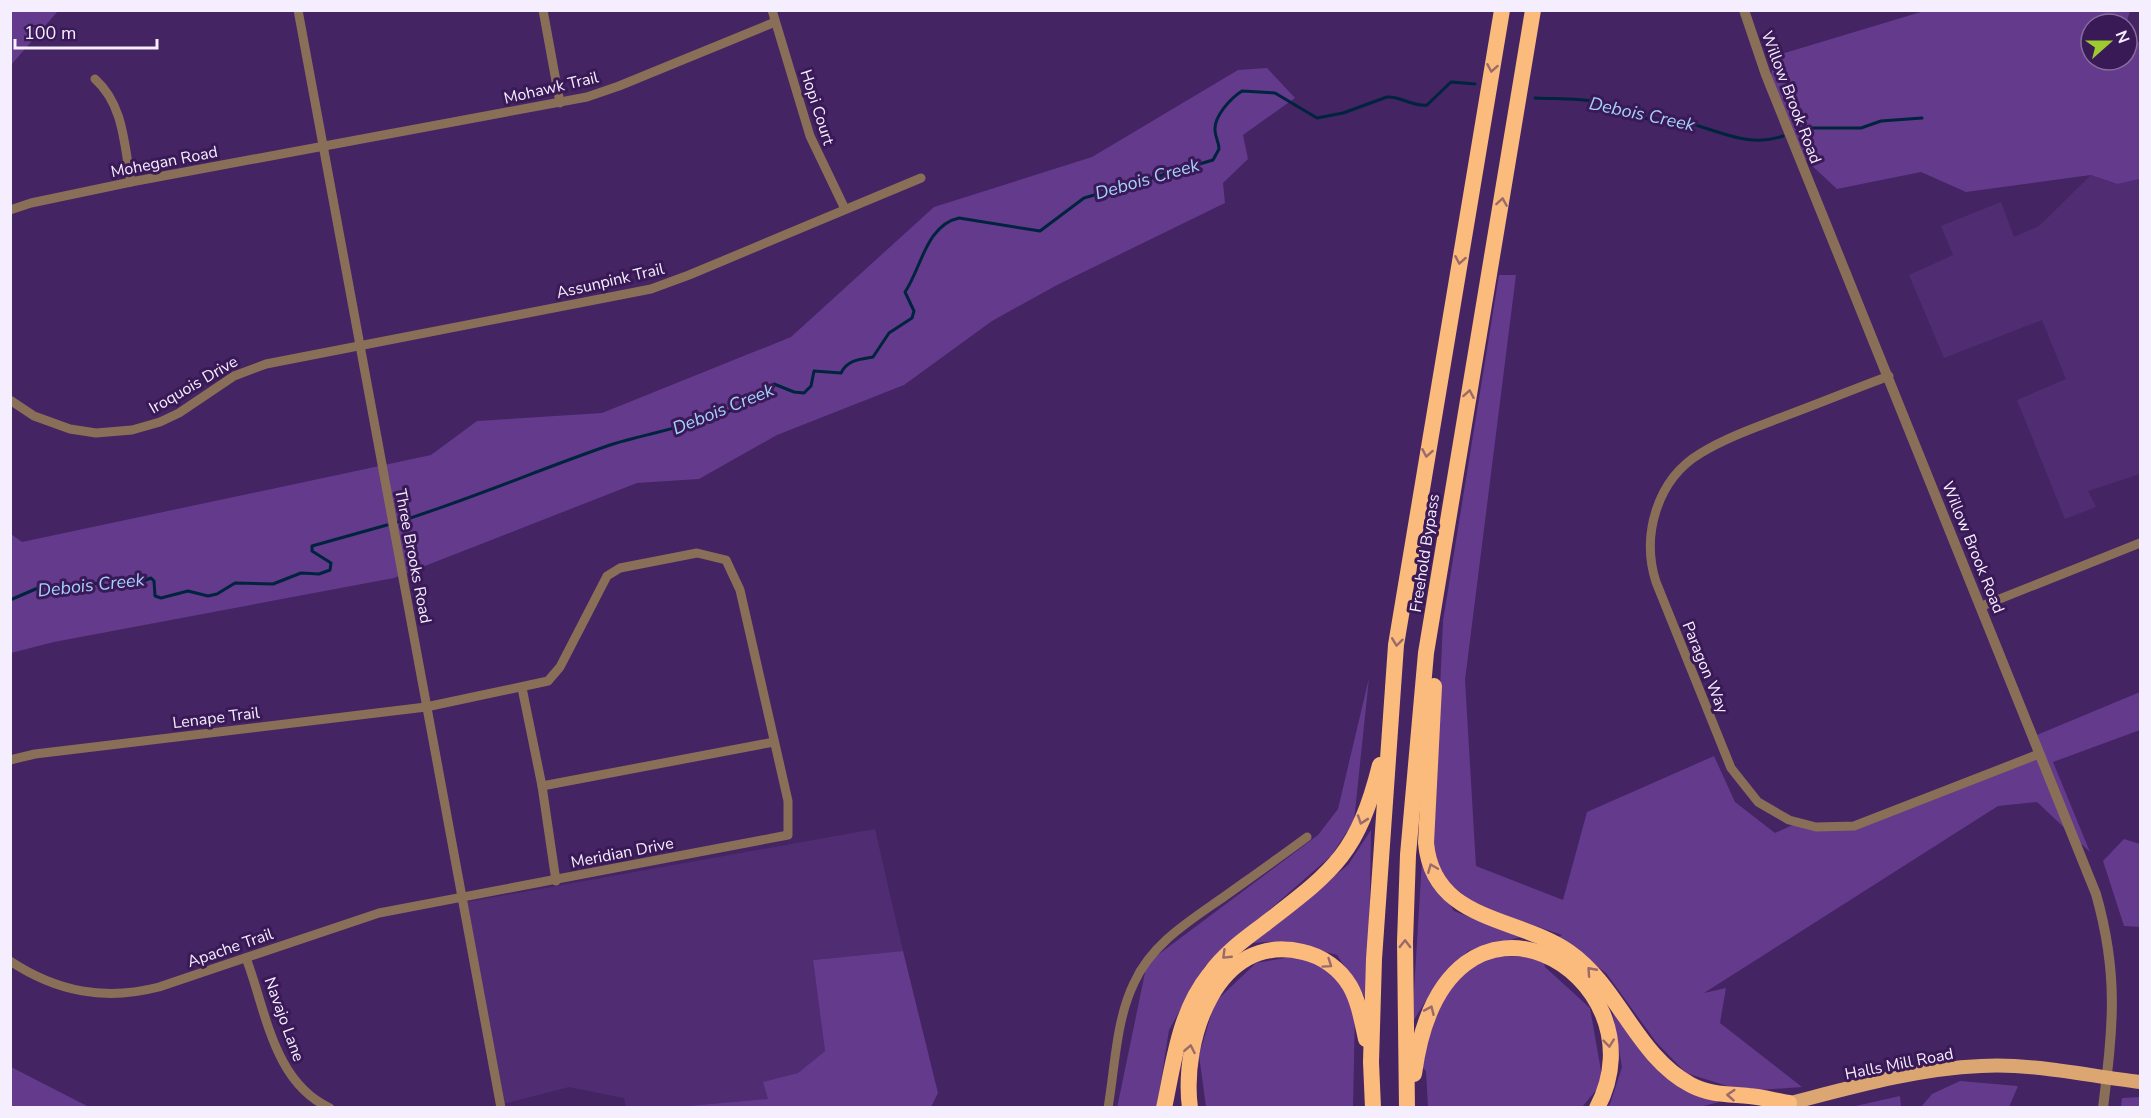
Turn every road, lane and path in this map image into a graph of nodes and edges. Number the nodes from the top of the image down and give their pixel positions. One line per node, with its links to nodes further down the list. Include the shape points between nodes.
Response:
1 (298, 10): 10 (street, Three Brooks Road)
2 (543, 10): 9 (street)
3 (772, 10): 7 (street, Hopi Court)
4 (1502, 10): 23 (highway, Freehold Bypass, one-way to 23, via 1405,584)
5 (1533, 10): 19 (highway, Freehold Bypass, one-way to 5)
6 (1744, 10): 16 (street, Willow Brook Road, via 1766,75)
7 (775, 22): 9 (street, Mohawk Trail, via 620,86); 13 (street, Hopi Court, via 810,136)
8 (95, 78): 12 (street, via 117,107)
9 (560, 103): 10 (street, Mohawk Trail)
10 (324, 147): 12 (street, Mohegan Road); 15 (street, Three Brooks Road)
11 (921, 178): 13 (street, Assunpink Trail)
12 (131, 182): 14 (street, Mohegan Road)
13 (845, 209): 15 (street, Assunpink Trail, via 651,289)
14 (10, 210)
15 (361, 345): 17 (street, Iroquois Drive, via 250,368 178,413 132,430 96,433 70,429 40,419); 22 (street, Three Brooks Road)
16 (1889, 376): 20 (street, Willow Brook Road); 25 (street, Paragon Way, via 1739,434 1701,452 1686,464 1668,485 1653,520 1650,557 1660,592 1731,768 1758,802 1789,820 1816,827 1854,826)
17 (10, 400)
18 (2140, 543): 20 (street)
19 (1441, 556): 36 (highway, one-way to 19, via 1704,1091 1682,1079 1656,1057 1577,957 1551,942 1469,909 1449,895 1434,875 1426,854 1426,831); 43 (highway, Freehold Bypass, one-way to 19, via 1405,931 1426,653)
20 (1982, 606): 25 (street, Willow Brook Road)
21 (522, 688): 22 (street, Lenape Trail); 24 (street, Lenape Trail, via 548,681 560,667 607,576 621,568 696,553 726,560 740,590); 27 (street)
22 (426, 707): 26 (street, Lenape Trail, via 47,752); 30 (street, Three Brooks Road)
23 (1390, 723): 33 (highway, Freehold Bypass); 40 (highway, one-way to 40, via 1360,827 1347,852 1322,879 1235,947 1201,986 1180,1032)
24 (774, 742): 27 (street); 29 (street, Meridian Drive, via 788,801 788,835)
25 (2039, 754): 34 (street, Willow Brook Road, via 2096,894 2107,938 2114,1006)
26 (10, 760)
27 (542, 786): 29 (street)
28 (1307, 837): 39 (street, via 1178,930 1144,963 1125,1010)
29 (556, 880): 30 (street, Meridian Drive)
30 (463, 898): 31 (street, Apache Trail, via 379,913); 38 (street, Three Brooks Road)
31 (246, 958): 32 (street, Apache Trail, via 159,987 107,995 64,988); 37 (street, Navajo Lane, via 284,1065 300,1087)
32 (10, 961)
33 (1371, 1062): 41 (highway, one-way to 33, via 1188,1064 1193,1033 1203,1010 1232,971 1271,951 1310,954 1341,974 1358,1005); 42 (highway, Freehold Bypass)
34 (2106, 1078): 35 (main road, Halls Mill Road); 36 (main road, Halls Mill Road, via 2008,1066 1968,1067 1908,1074); 46 (street, Willow Brook Road)
35 (2140, 1082)
36 (1789, 1103): 45 (main road, Halls Mill Road)
37 (330, 1107)
38 (501, 1107)
39 (1107, 1107)
40 (1164, 1107)
41 (1190, 1107)
42 (1373, 1107)
43 (1408, 1107): 44 (highway, one-way to 44, via 1422,1030 1442,987 1467,962 1510,948 1534,950 1556,960 1577,976 1595,999 1607,1028 1610,1057 1606,1087)
44 (1597, 1107)
45 (1772, 1107)
46 (2103, 1107)

